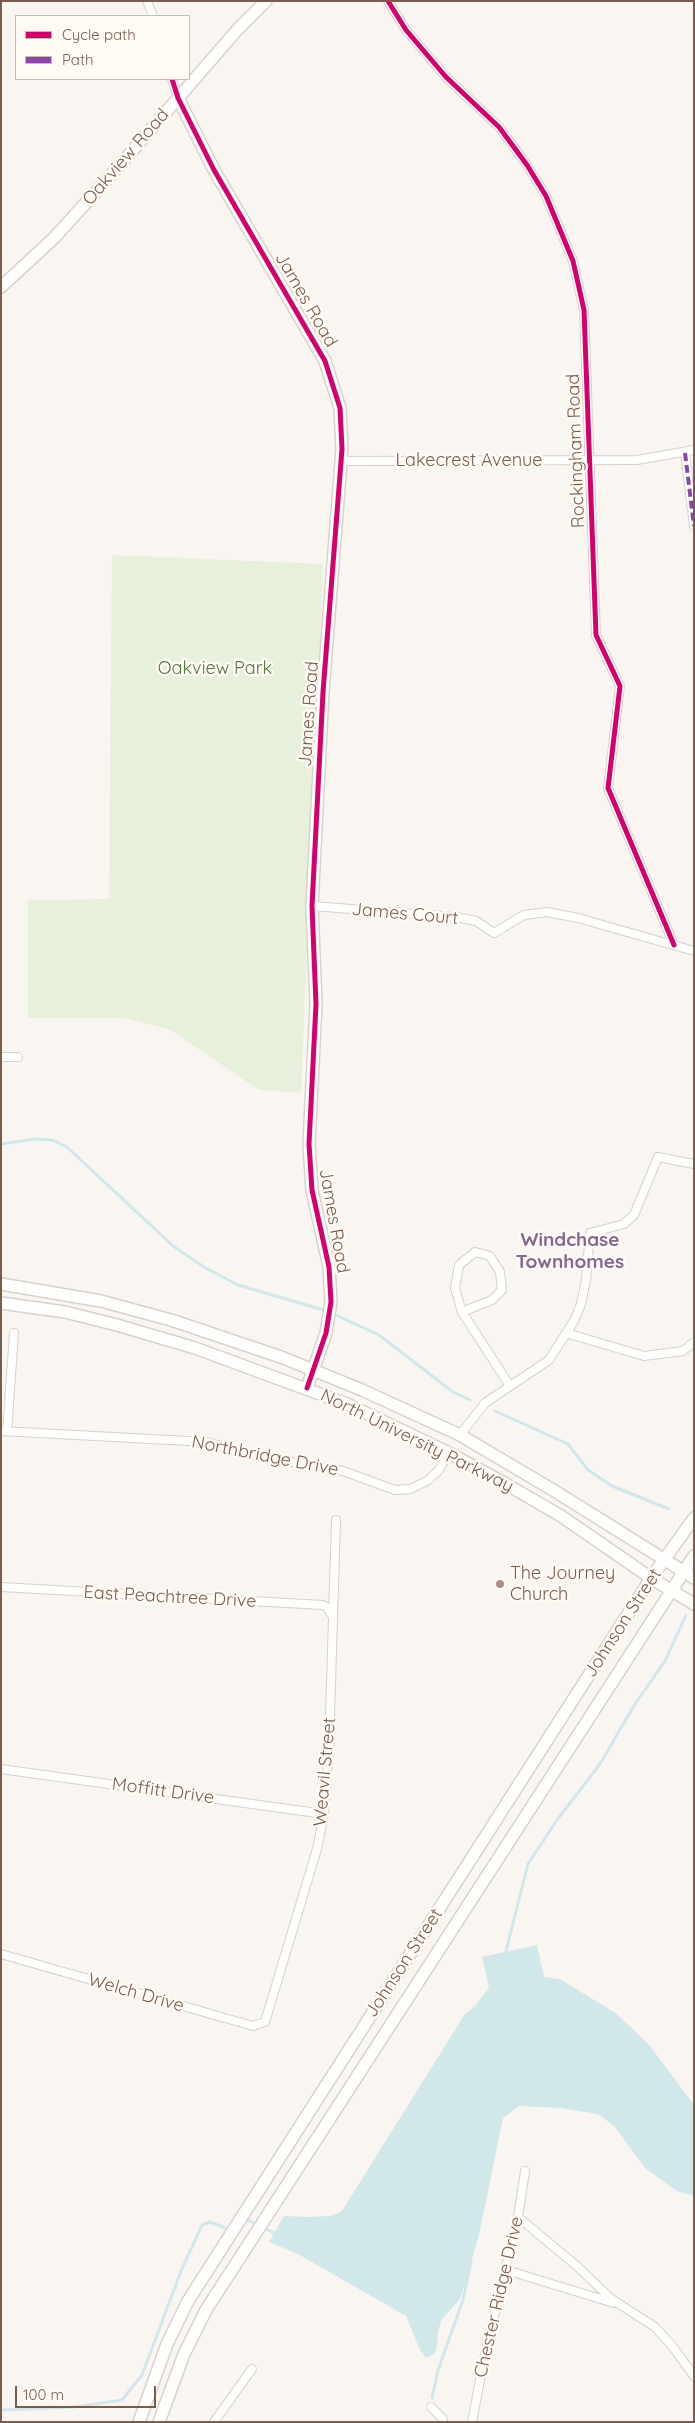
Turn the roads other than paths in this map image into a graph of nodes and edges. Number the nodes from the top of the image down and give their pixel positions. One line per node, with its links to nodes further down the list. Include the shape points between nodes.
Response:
1 (147, 1): 4 (street)
2 (266, 1): 6 (main road, Oakview Road)
3 (388, 1): 10 (street, Rockingham Road, via 406,30 446,77 499,127 546,196 562,231 584,310)
4 (153, 15)
5 (172, 80): 6 (street, James Road)
6 (178, 98): 7 (main road, Oakview Road, via 54,238); 11 (main road, James Road, via 214,170 325,361 340,408)
7 (1, 287)
8 (694, 450): 9 (street, Lakecrest Avenue)
9 (685, 453): 10 (street, Lakecrest Avenue, via 637,460); 12 (street)
10 (590, 460): 11 (street, Lakecrest Avenue); 14 (street, Rockingham Road, via 596,635 620,686 608,788)
11 (341, 461): 13 (main road, James Road, via 323,692)
12 (694, 526)
13 (312, 906): 14 (street, James Court, via 456,917 476,921 494,933 524,915 547,912); 25 (main road, James Road, via 316,1004 309,1161 331,1284 328,1322)
14 (674, 945): 15 (street, James Court)
15 (694, 951)
16 (18, 1057): 17 (street)
17 (1, 1058)
18 (694, 1164): 23 (street, via 658,1157 634,1215 624,1224 590,1233 581,1304)
19 (1, 1284): 25 (main road, North University Parkway, via 136,1310 233,1340)
20 (1, 1303): 27 (main road, North University Parkway, via 65,1312 117,1325 195,1348)
21 (462, 1312): 21 (street, via 455,1288 458,1265 475,1252 490,1256 500,1272 502,1290 492,1300); 26 (street)
22 (14, 1332): 28 (street)
23 (566, 1334): 24 (street, via 644,1356 683,1351); 26 (street, via 549,1360)
24 (694, 1342)
25 (313, 1370): 27 (main road, James Road); 29 (main road, North University Parkway)
26 (510, 1386): 29 (street, via 485,1403)
27 (307, 1388): 30 (main road, North University Parkway)
28 (4, 1431): 30 (street, Northbridge Drive, via 207,1442 257,1456 343,1471 395,1490 410,1489 427,1481)
29 (460, 1435): 34 (main road, North University Parkway)
30 (449, 1453): 36 (main road, North University Parkway, via 561,1516)
31 (694, 1518): 34 (main road, Johnson Street)
32 (336, 1520): 41 (street, Weavil Street)
33 (694, 1556): 35 (main road, Johnson Street)
34 (664, 1560): 35 (main road, North University Parkway); 36 (main road, Johnson Street)
35 (684, 1571): 37 (main road, North University Parkway); 39 (main road, Johnson Street)
36 (651, 1578): 39 (main road, North University Parkway); 53 (main road, Johnson Street, via 188,2301 167,2344)
37 (694, 1578)
38 (1, 1587): 41 (street, East Peachtree Drive, via 323,1605)
39 (672, 1590): 40 (main road, North University Parkway); 54 (main road, Johnson Street, via 206,2310 184,2354)
40 (694, 1604)
41 (332, 1616): 43 (street, Weavil Street)
42 (1, 1768): 43 (street, Moffitt Drive)
43 (324, 1814): 45 (street, Weavil Street)
44 (1, 1954): 45 (street, Welch Drive, via 254,2026 261,2025)
45 (268, 2018)
46 (526, 2171): 47 (street, Chester Ridge Drive)
47 (518, 2216): 48 (street, Chester Ridge Drive); 49 (street)
48 (506, 2270): 49 (street); 57 (street, Chester Ridge Drive)
49 (621, 2305): 51 (street, via 655,2327)
50 (252, 2369): 55 (street)
51 (694, 2376)
52 (431, 2406): 56 (street)
53 (139, 2422)
54 (159, 2422)
55 (214, 2422)
56 (443, 2422)
57 (472, 2422)

